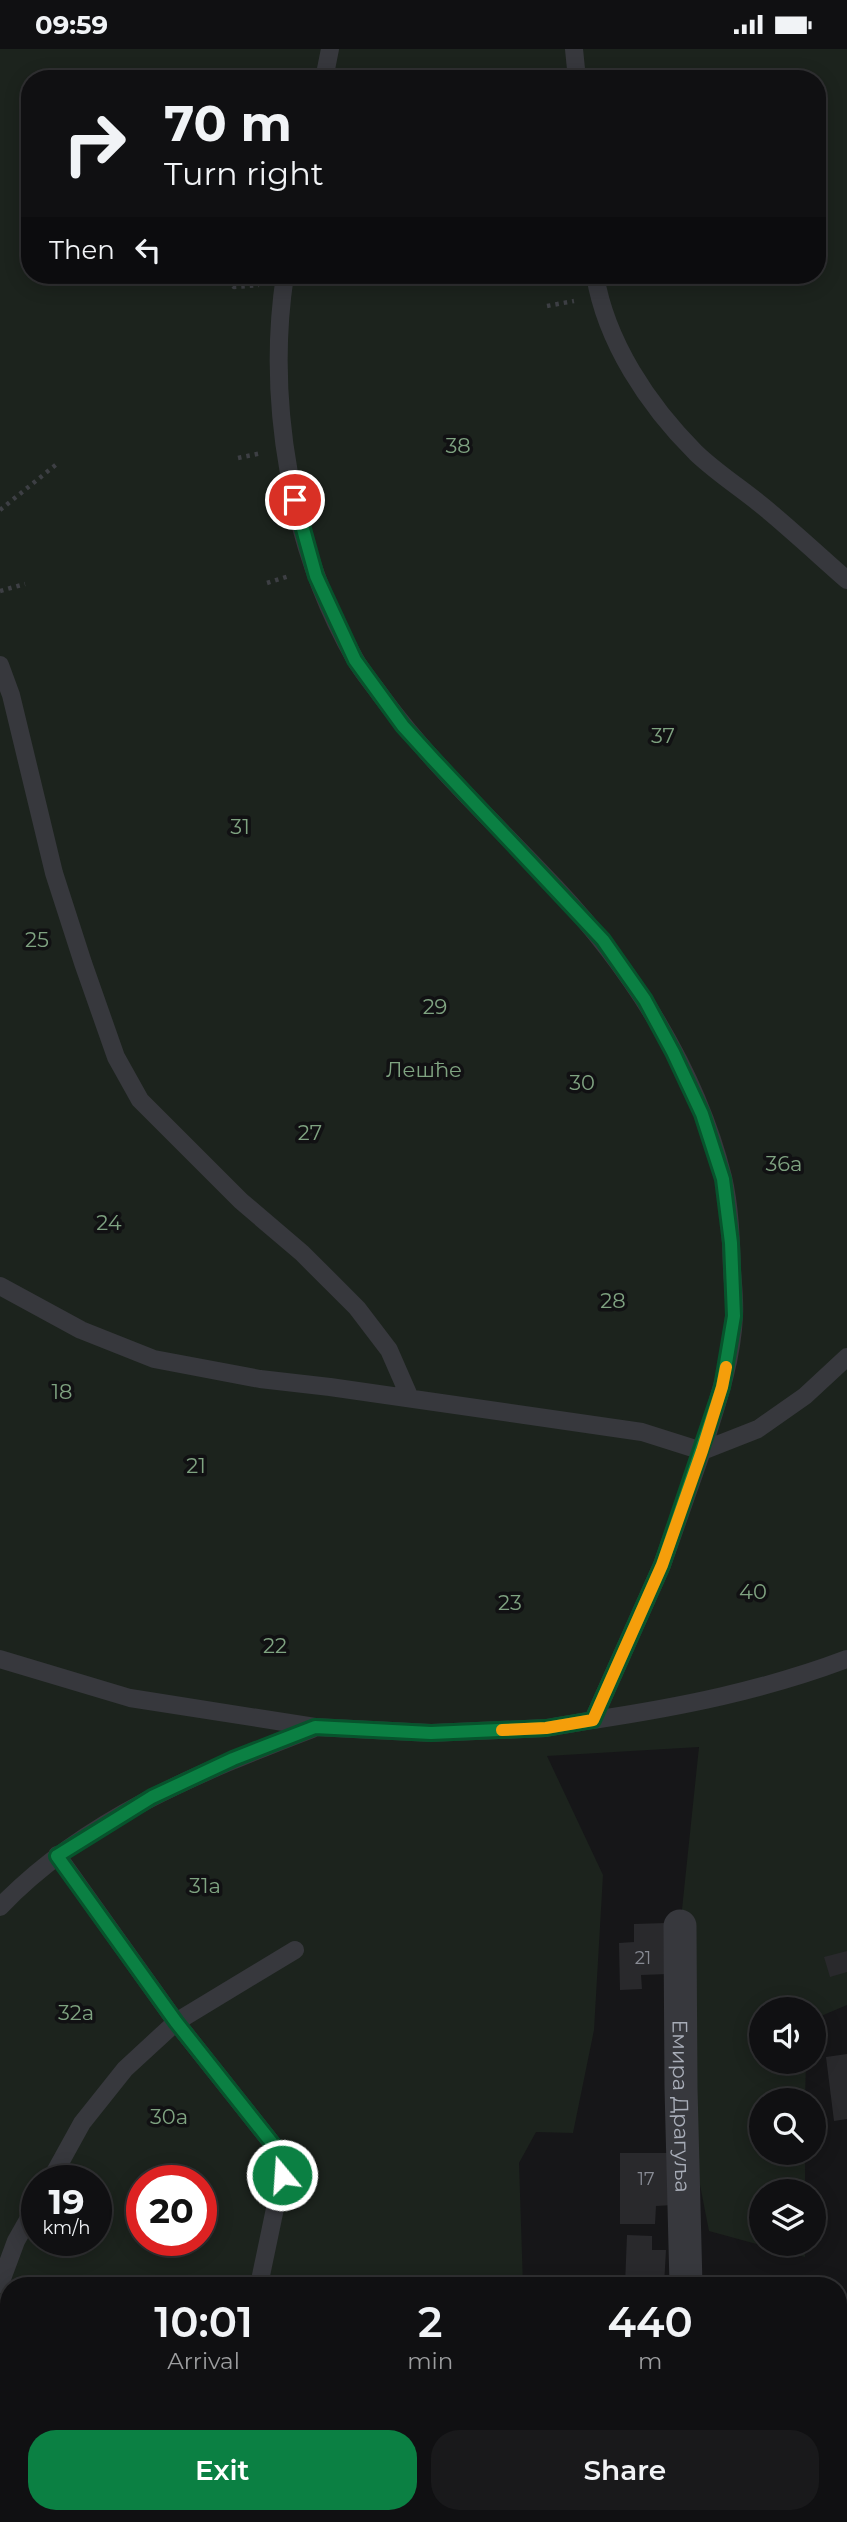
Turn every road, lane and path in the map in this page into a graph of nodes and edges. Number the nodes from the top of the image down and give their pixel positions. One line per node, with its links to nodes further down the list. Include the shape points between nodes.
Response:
1 (330, 49): 3 (lane)
2 (573, 49): 4 (lane)
3 (326, 70)
4 (576, 70)
5 (231, 284): 6 (path)
6 (267, 284)
7 (283, 284): 18 (lane, via 277,369 292,485 316,576 355,660 403,726 603,940 645,1000 702,1114 723,1179 734,1316 722,1387)
8 (596, 284): 11 (lane, via 627,365 662,414 697,453)
9 (58, 463): 10 (path)
10 (0, 510)
11 (847, 580)
12 (25, 584): 13 (path)
13 (0, 591)
14 (0, 665): 17 (lane, via 78,950 116,1057 140,1100 357,1308 388,1350)
15 (0, 1286): 17 (lane, via 80,1330 154,1359 260,1379)
16 (847, 1357): 18 (lane, via 805,1397 758,1429)
17 (410, 1398): 18 (lane, via 642,1433)
18 (702, 1451): 21 (lane, via 662,1565)
19 (0, 1659): 22 (lane, via 130,1697)
20 (847, 1659): 21 (lane, via 793,1679 675,1708)
21 (593, 1720): 22 (lane, via 546,1728 431,1733)
22 (315, 1727): 23 (lane, via 152,1797)
23 (57, 1856): 24 (lane); 27 (lane)
24 (0, 1907)
25 (680, 1926): 33 (street, Емира Драгуља)
26 (295, 1950): 27 (lane)
27 (176, 2022): 28 (lane, via 125,2069 82,2123); 32 (lane, via 279,2152 282,2175)
28 (59, 2165)
29 (21, 2232): 30 (lane)
30 (4, 2257): 31 (lane)
31 (1, 2277)
32 (260, 2277)
33 (686, 2277)

